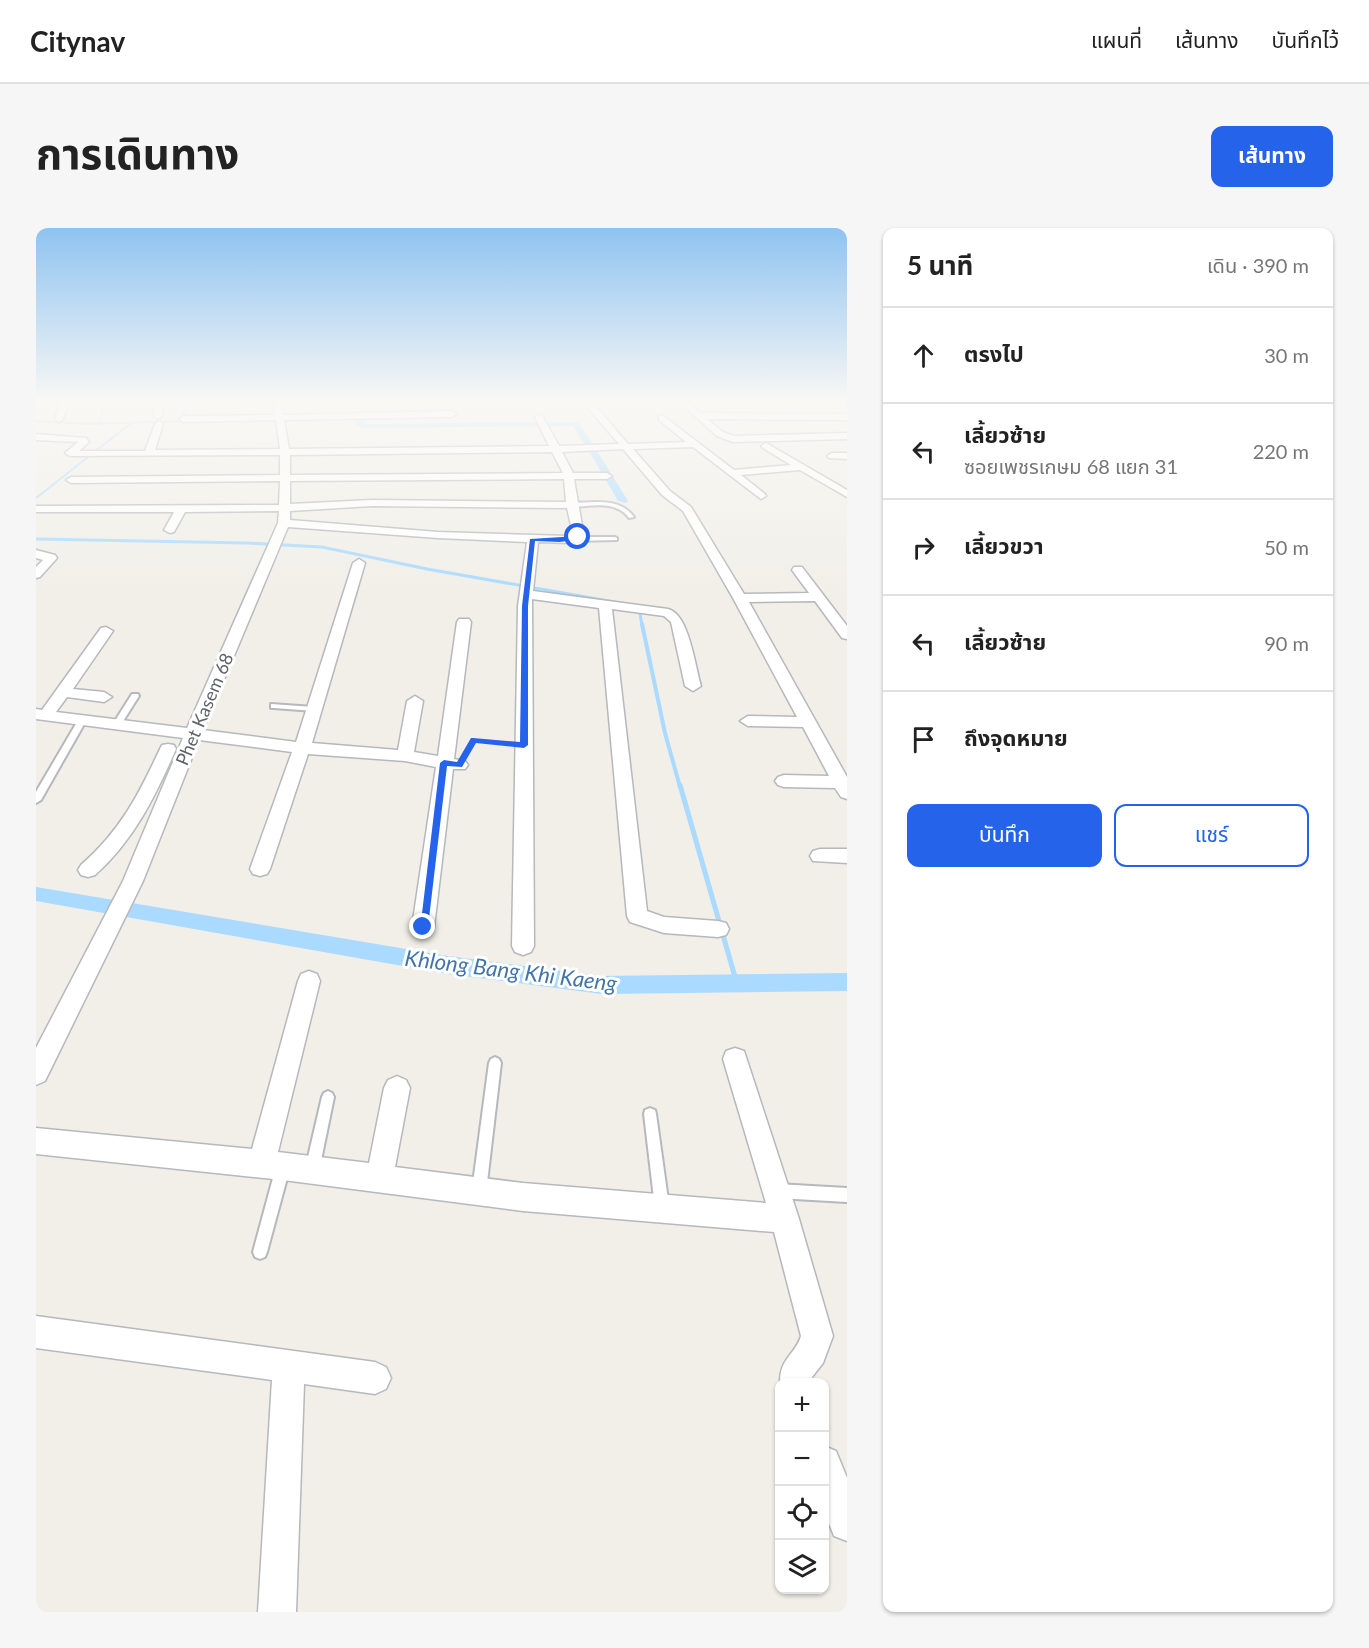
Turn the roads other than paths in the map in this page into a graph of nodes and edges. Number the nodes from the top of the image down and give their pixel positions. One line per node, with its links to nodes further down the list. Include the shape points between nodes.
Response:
1 (101, 467): 13 (street)
2 (131, 467): 13 (street)
3 (284, 467): 11 (street)
4 (565, 467): 9 (street)
5 (644, 467): 32 (street, via 666,493 687,509)
6 (723, 467): 8 (street)
7 (802, 467): 8 (street); 14 (street)
8 (731, 473): 15 (street)
9 (569, 476): 10 (street); 11 (street); 16 (street)
10 (607, 476)
11 (284, 478): 13 (street); 18 (street)
12 (71, 480): 13 (street)
13 (111, 481): 17 (street, via 124,513); 19 (street)
14 (847, 494)
15 (761, 496)
16 (572, 505): 18 (street, via 372,503); 20 (lane, via 620,506); 24 (street, via 579,534)
17 (181, 508): 18 (street); 22 (street)
18 (285, 508): 21 (street)
19 (36, 509)
20 (631, 517)
21 (284, 524): 23 (street, via 477,541); 49 (street, Phet Kasem 68)
22 (170, 530)
23 (533, 539): 24 (street); 30 (street)
24 (575, 539): 25 (lane)
25 (615, 539)
26 (36, 554): 29 (street, via 51,558)
27 (359, 563): 43 (street)
28 (798, 570): 31 (street)
29 (36, 574)
30 (526, 594): 33 (street); 65 (street)
31 (818, 597): 32 (street); 36 (street)
32 (740, 598): 47 (street)
33 (605, 605): 37 (street, via 674,616); 64 (street, via 637,916 664,925)
34 (464, 622): 53 (street)
35 (106, 631): 38 (street)
36 (847, 635)
37 (693, 686)
38 (62, 692): 40 (street); 44 (street)
39 (135, 696): 48 (lane)
40 (104, 697)
41 (415, 701): 52 (street)
42 (273, 706): 43 (lane)
43 (314, 709): 50 (street)
44 (41, 714): 45 (street)
45 (83, 719): 48 (street); 56 (lane)
46 (748, 720): 47 (street)
47 (808, 722): 55 (street)
48 (117, 724): 49 (street)
49 (193, 734): 50 (street); 58 (street, Phet Kasem 68)
50 (302, 748): 52 (street); 61 (street)
51 (168, 749): 57 (street)
52 (405, 756): 53 (street)
53 (452, 764): 63 (street)
54 (784, 782): 55 (street)
55 (844, 788)
56 (36, 800)
57 (139, 813): 58 (street); 62 (street, via 111,851)
58 (159, 816): 69 (street, Phet Kasem 68, via 114,922)
59 (820, 856): 60 (street)
60 (847, 856)
61 (260, 869)
62 (88, 870)
63 (423, 927)
64 (718, 929)
65 (524, 946)
66 (309, 981): 74 (street)
67 (735, 1059): 79 (street)
68 (495, 1063): 77 (lane)
69 (36, 1073)
70 (397, 1088): 76 (street)
71 (328, 1097): 75 (lane)
72 (650, 1114): 80 (lane)
73 (36, 1141): 74 (street)
74 (272, 1165): 75 (street); 81 (lane)
75 (312, 1170): 76 (street)
76 (379, 1179): 77 (street)
77 (479, 1191): 80 (street)
78 (847, 1195): 79 (lane)
79 (781, 1205): 80 (street); 85 (street, via 817,1336 812,1353 796,1371)
80 (662, 1207)
81 (260, 1252)
82 (36, 1332): 83 (street)
83 (290, 1365): 84 (street); 88 (street)
84 (375, 1378)
85 (796, 1378)
86 (829, 1474): 87 (street)
87 (847, 1522)
88 (277, 1612)

